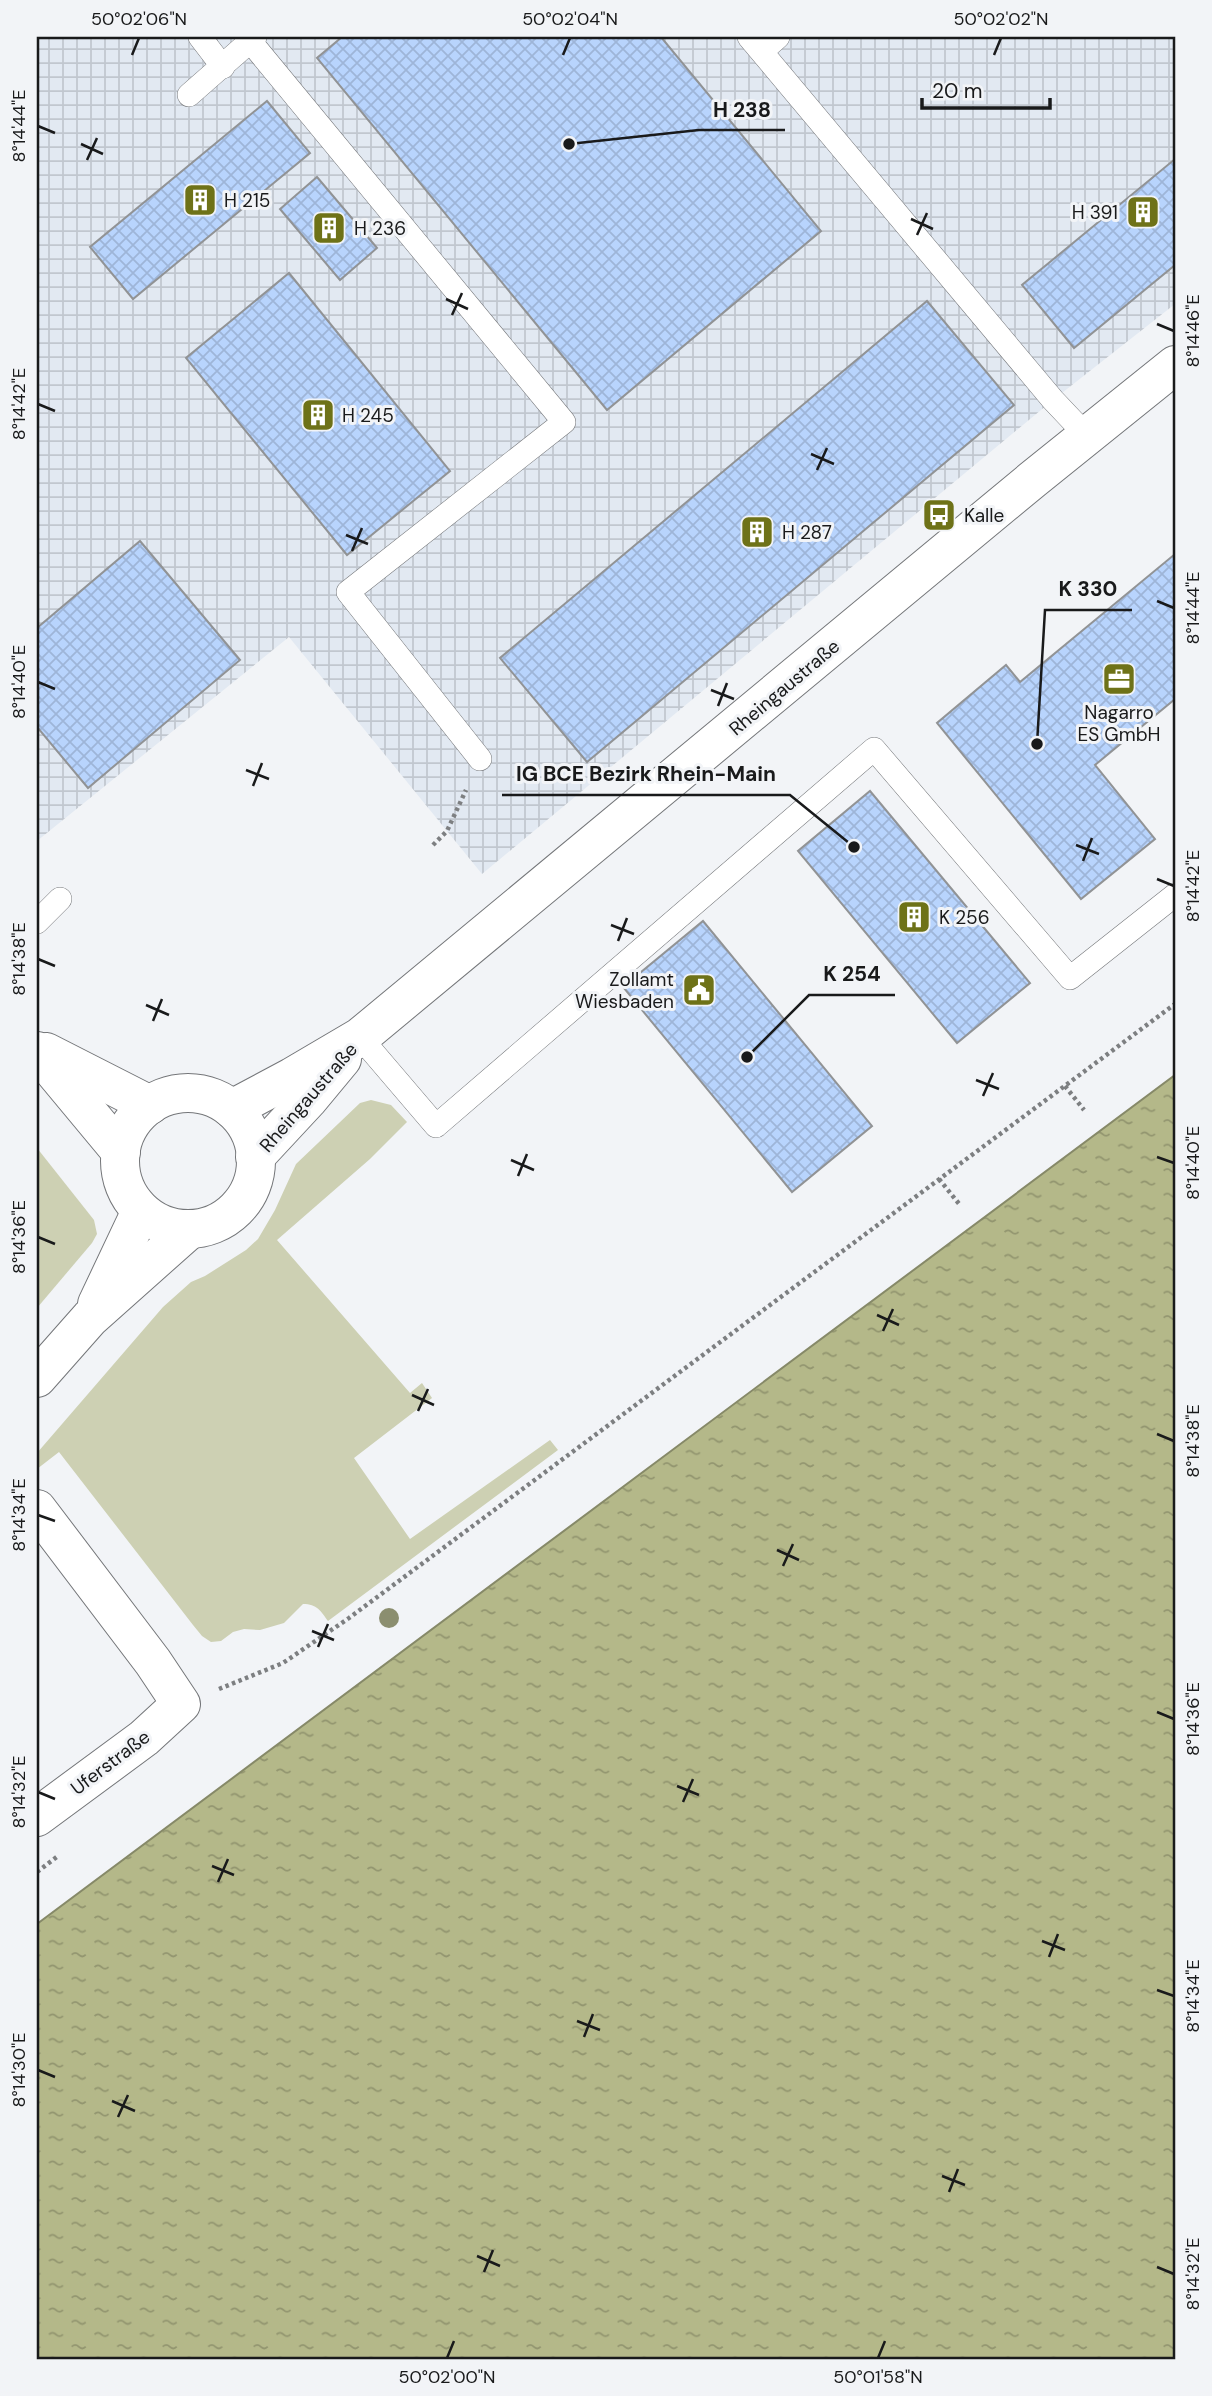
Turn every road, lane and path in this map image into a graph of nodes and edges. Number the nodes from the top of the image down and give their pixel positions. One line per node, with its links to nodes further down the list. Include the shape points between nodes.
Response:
1 (200, 37): 4 (lane)
2 (253, 39): 4 (lane); 8 (lane, via 564,422 348,592)
3 (763, 42): 7 (lane)
4 (223, 67): 5 (lane)
5 (189, 95)
6 (1175, 365): 7 (street, Rheingaustraße)
7 (1087, 436): 14 (street, Rheingaustraße)
8 (480, 759): 9 (path, via 447,831)
9 (433, 845)
10 (1175, 895): 14 (lane, via 1070,978 874,749 436,1126)
11 (37, 905): 12 (lane, via 60,899)
12 (37, 922)
13 (1175, 1004): 16 (path)
14 (360, 1037): 18 (street, Rheingaustraße); 21 (street, Rheingaustraße)
15 (37, 1050): 17 (street); 20 (street)
16 (1065, 1086): 19 (path); 22 (path)
17 (150, 1105): 18 (street, via 187,1093 209,1097); 20 (street, via 131,1124)
18 (232, 1109): 21 (street, Rheingaustraße, via 244,1122)
19 (1083, 1110)
20 (121, 1152): 24 (street, via 123,1183)
21 (255, 1157): 25 (street, Rheingaustraße, via 252,1183 242,1202 208,1227)
22 (939, 1179): 23 (path); 29 (path, via 349,1618 283,1663)
23 (960, 1205)
24 (141, 1211): 25 (street, via 166,1226); 26 (street, Rheingaustraße)
25 (190, 1229): 26 (street, Rheingaustraße)
26 (90, 1318): 27 (street, Rheingaustraße)
27 (37, 1378)
28 (37, 1509): 29 (street)
29 (181, 1704): 30 (street, Uferstraße, via 144,1738)
30 (37, 1817)

